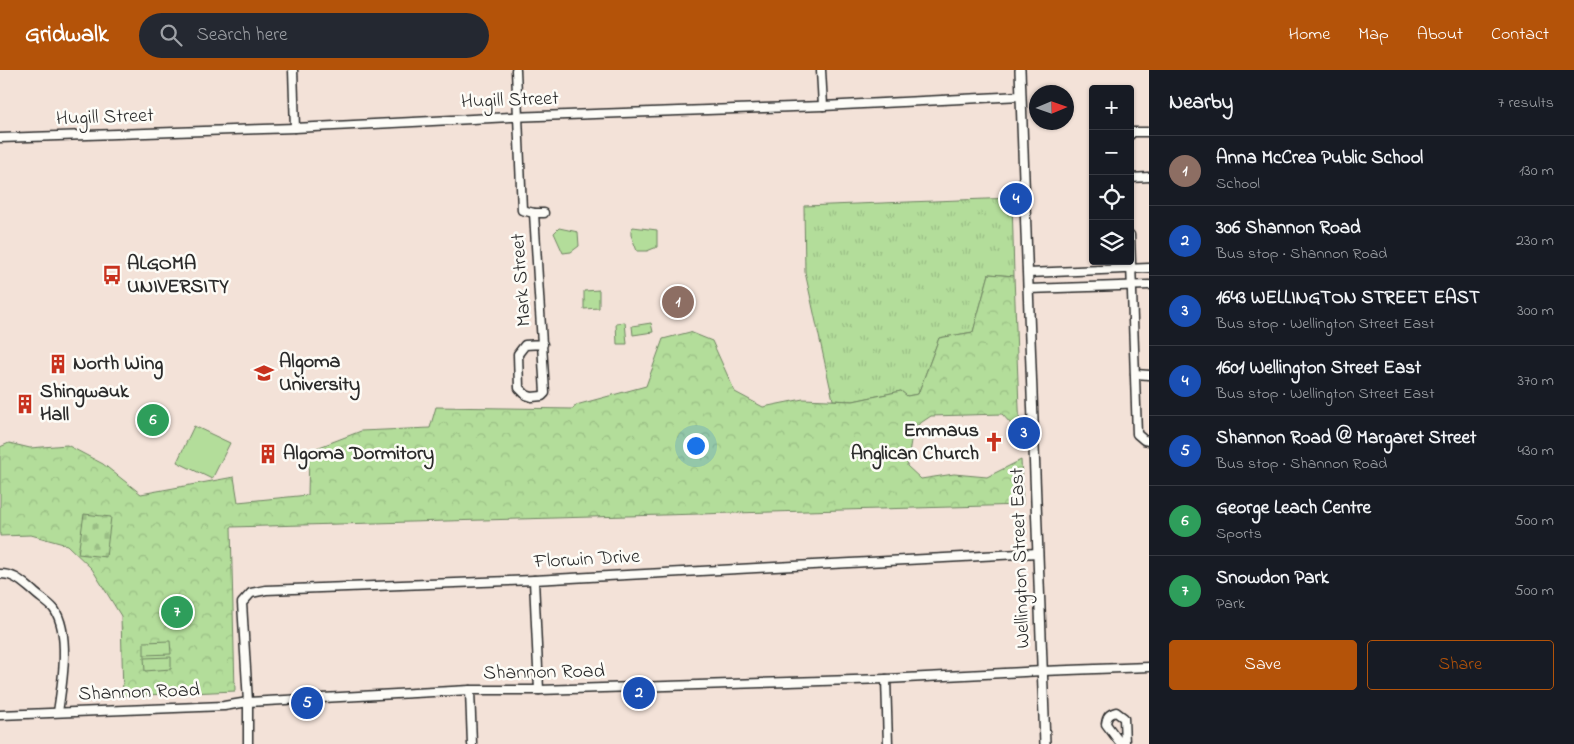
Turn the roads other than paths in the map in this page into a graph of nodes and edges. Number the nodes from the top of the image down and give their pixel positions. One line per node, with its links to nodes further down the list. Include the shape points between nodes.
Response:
1 (293, 70): 8 (street)
2 (516, 70): 7 (street, Mark Street)
3 (821, 70): 6 (street)
4 (1020, 70): 5 (main road, Wellington Street East)
5 (1021, 96): 6 (street, Hugill Street); 19 (main road, Wellington Street East)
6 (824, 106): 7 (street, Hugill Street)
7 (519, 116): 8 (street, Hugill Street); 14 (street, Mark Street, via 522,210)
8 (295, 128): 11 (street, Hugill Street)
9 (1134, 132): 10 (street)
10 (1149, 132)
11 (0, 138)
12 (1149, 177): 13 (street)
13 (1134, 178)
14 (534, 213): 15 (street); 23 (street, Mark Street)
15 (544, 213)
16 (1131, 265): 17 (street)
17 (1131, 268): 18 (street); 19 (street); 21 (street)
18 (1149, 268)
19 (1028, 273): 22 (main road, Wellington Street East)
20 (1149, 284): 21 (street)
21 (1132, 286): 22 (street); 24 (street)
22 (1028, 289): 27 (main road, Wellington Street East)
23 (543, 344): 23 (street, Mark Street, via 545,393 536,397 526,395 518,384 518,354 525,346)
24 (1135, 374): 25 (street); 26 (street, via 1137,434)
25 (1149, 375)
26 (1149, 441)
27 (1038, 554): 29 (street, Florwin Drive); 31 (main road, Wellington Street East)
28 (0, 574): 36 (street, via 16,577 54,609 64,645)
29 (534, 580): 34 (street); 35 (street, Florwin Drive, via 251,593 242,603)
30 (1149, 667): 31 (street, Shannon Road)
31 (1042, 671): 32 (street, Shannon Road); 41 (main road, Wellington Street East)
32 (886, 679): 34 (street, Shannon Road); 40 (street)
33 (470, 690): 34 (street, Shannon Road); 35 (street, Shannon Road); 39 (street)
34 (538, 690)
35 (248, 702): 36 (street, Shannon Road, via 224,706); 38 (street, Florwin Drive)
36 (58, 712): 37 (street, Shannon Road)
37 (0, 715)
38 (248, 744)
39 (472, 744)
40 (888, 744)
41 (1045, 744)
42 (1121, 744): 43 (street, via 1106,724 1107,717 1116,712 1124,718)
43 (1125, 744)

